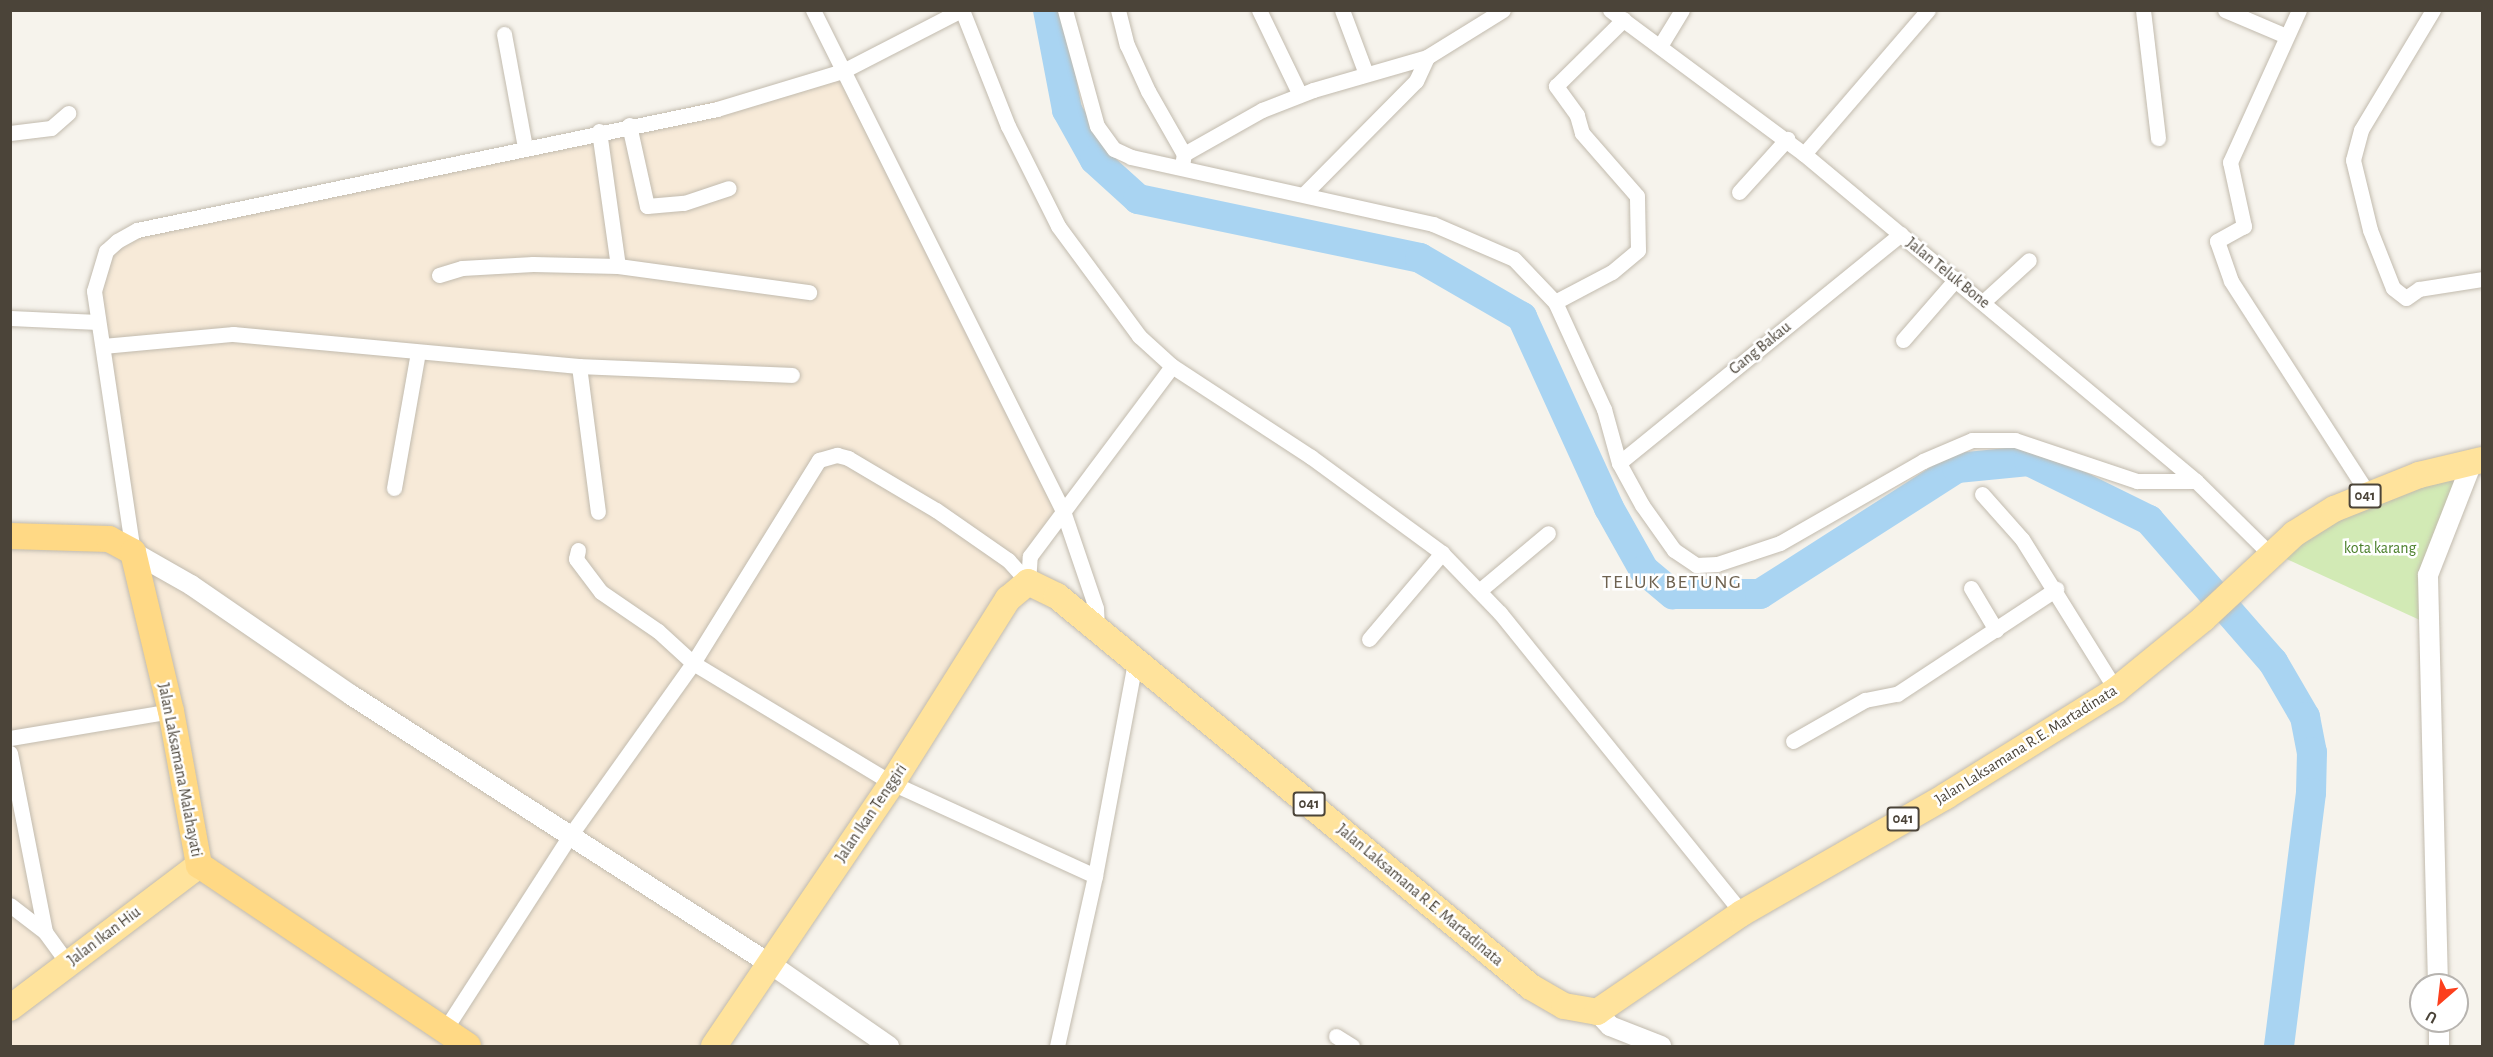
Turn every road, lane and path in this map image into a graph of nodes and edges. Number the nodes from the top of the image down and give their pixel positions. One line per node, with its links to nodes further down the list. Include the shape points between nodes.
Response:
1 (813, 10): 20 (street)
2 (962, 10): 20 (street); 50 (street, via 1008,126 1058,226 1115,307)
3 (1065, 10): 31 (street, via 1096,126 1114,149 1131,157)
4 (1118, 10): 31 (street, via 1127,45)
5 (1259, 10): 22 (street)
6 (1342, 10): 21 (street)
7 (1503, 10): 19 (street)
8 (1610, 10): 15 (street, Jalan Teluk Bone)
9 (1682, 10): 18 (street)
10 (1928, 10): 30 (street)
11 (2143, 10): 27 (street)
12 (2226, 10): 17 (street)
13 (2299, 10): 17 (street)
14 (2433, 10): 40 (street, via 2361,130 2353,160 2370,230 2393,288 2406,298 2419,289)
15 (1624, 19): 18 (street, Jalan Teluk Bone); 42 (street, via 1556,86 1577,115 1582,133 1637,196 1638,250 1612,272)
16 (504, 34): 29 (street)
17 (2286, 36): 57 (street, via 2230,162 2244,226 2217,242 2231,281)
18 (1660, 46): 28 (street, Jalan Teluk Bone)
19 (1428, 57): 21 (street); 34 (street, via 1416,81)
20 (843, 71): 24 (street, via 717,109); 59 (street)
21 (1366, 74): 22 (street)
22 (1300, 95): 31 (street, via 1262,110)
23 (68, 113): 26 (street, via 51,128)
24 (629, 125): 25 (street); 32 (street, via 647,206 684,203)
25 (598, 131): 29 (street); 37 (street)
26 (10, 133)
27 (2158, 138)
28 (1787, 140): 30 (street, Jalan Teluk Bone); 33 (street)
29 (525, 147): 45 (street, via 136,230 106,251 94,291)
30 (1804, 154): 35 (street, Jalan Teluk Bone)
31 (1183, 160): 34 (street)
32 (729, 188)
33 (1739, 192)
34 (1304, 194): 42 (street, via 1448,229 1514,260)
35 (1901, 234): 39 (street, Jalan Teluk Bone); 53 (street, Gang Bakau)
36 (2029, 260): 43 (street)
37 (618, 266): 38 (street, via 484,266); 41 (street)
38 (439, 275)
39 (1956, 279): 43 (street, Jalan Teluk Bone); 46 (street)
40 (2482, 279)
41 (809, 292)
42 (1555, 302): 53 (street, via 1604,409)
43 (1983, 302): 54 (street, Jalan Teluk Bone)
44 (10, 318): 45 (street)
45 (98, 322): 47 (street)
46 (1903, 340)
47 (103, 346): 48 (street, via 233,334); 63 (street)
48 (418, 352): 49 (street); 55 (street)
49 (579, 366): 51 (street); 58 (street)
50 (1172, 366): 59 (street); 64 (street, via 1311,457)
51 (792, 375)
52 (2477, 462): 57 (main road, 041, via 2420,475); 89 (street, via 2428,575)
53 (1620, 463): 54 (street, via 1642,505 1674,550 1696,565 1717,564 1780,543 1923,461 1972,440 2015,440 2137,481)
54 (2196, 481): 65 (street, Jalan Teluk Bone)
55 (394, 488)
56 (1982, 494): 68 (street, via 2011,525)
57 (2369, 495): 65 (main road, 041, via 2334,509)
58 (598, 512)
59 (1063, 512): 66 (street, via 1030,556); 70 (street, via 1096,608)
60 (1548, 534): 69 (street)
61 (10, 536): 63 (highway, via 109,539)
62 (578, 550): 73 (street, via 576,559 601,592 658,631)
63 (133, 552): 76 (highway, Jalan Laksamana Malahayati); 81 (street, via 191,585)
64 (1442, 553): 69 (street); 72 (street)
65 (2266, 559): 75 (main road, Jalan Laksamana R.E. Martadinata / 041, via 2203,619)
66 (1028, 582): 70 (main road, Jalan Laksamana R.E. Martadinata / 041, via 1044,585); 73 (street, via 1008,560 936,510 848,458 826,456 811,470); 80 (main road, Jalan Ikan Tenggiri, via 1008,599)
67 (1971, 588): 71 (street)
68 (2056, 590): 71 (street); 75 (street)
69 (1479, 591): 85 (street)
70 (1097, 630): 74 (main road, Jalan Laksamana R.E. Martadinata / 041)
71 (1996, 630): 78 (street, via 1888,699 1865,700)
72 (1369, 639)
73 (693, 663): 80 (street); 81 (street)
74 (1135, 663): 83 (street); 91 (main road, Jalan Laksamana R.E. Martadinata / 041, via 1531,987 1564,1006)
75 (2116, 690): 85 (main road, Jalan Laksamana R.E. Martadinata / 041, via 1946,796)
76 (171, 711): 77 (street); 82 (highway, Jalan Laksamana Malahayati)
77 (10, 738)
78 (1793, 741)
79 (10, 753): 86 (street)
80 (892, 783): 83 (street); 88 (main road, Jalan Ikan Tenggiri)
81 (569, 837): 88 (street); 92 (street)
82 (199, 865): 87 (main road, Jalan Ikan Hiu); 92 (highway, Jalan Laksamana Malahayati)
83 (1095, 876): 97 (street)
84 (10, 905): 86 (street)
85 (1742, 913): 91 (main road, Jalan Laksamana R.E. Martadinata / 041)
86 (45, 932): 87 (street)
87 (67, 962): 90 (main road, Jalan Ikan Hiu)
88 (769, 963): 95 (main road, Jalan Ikan Tenggiri); 96 (street)
89 (2438, 973)
90 (10, 1008)
91 (1597, 1012): 99 (street, Jalan Laksamana R.E. Martadinata, via 1610,1026)
92 (444, 1031): 94 (highway, Jalan Laksamana Malahayati)
93 (1336, 1036): 98 (street)
94 (468, 1047)
95 (714, 1047)
96 (889, 1047)
97 (1057, 1047)
98 (1352, 1047)
99 (1661, 1047)

